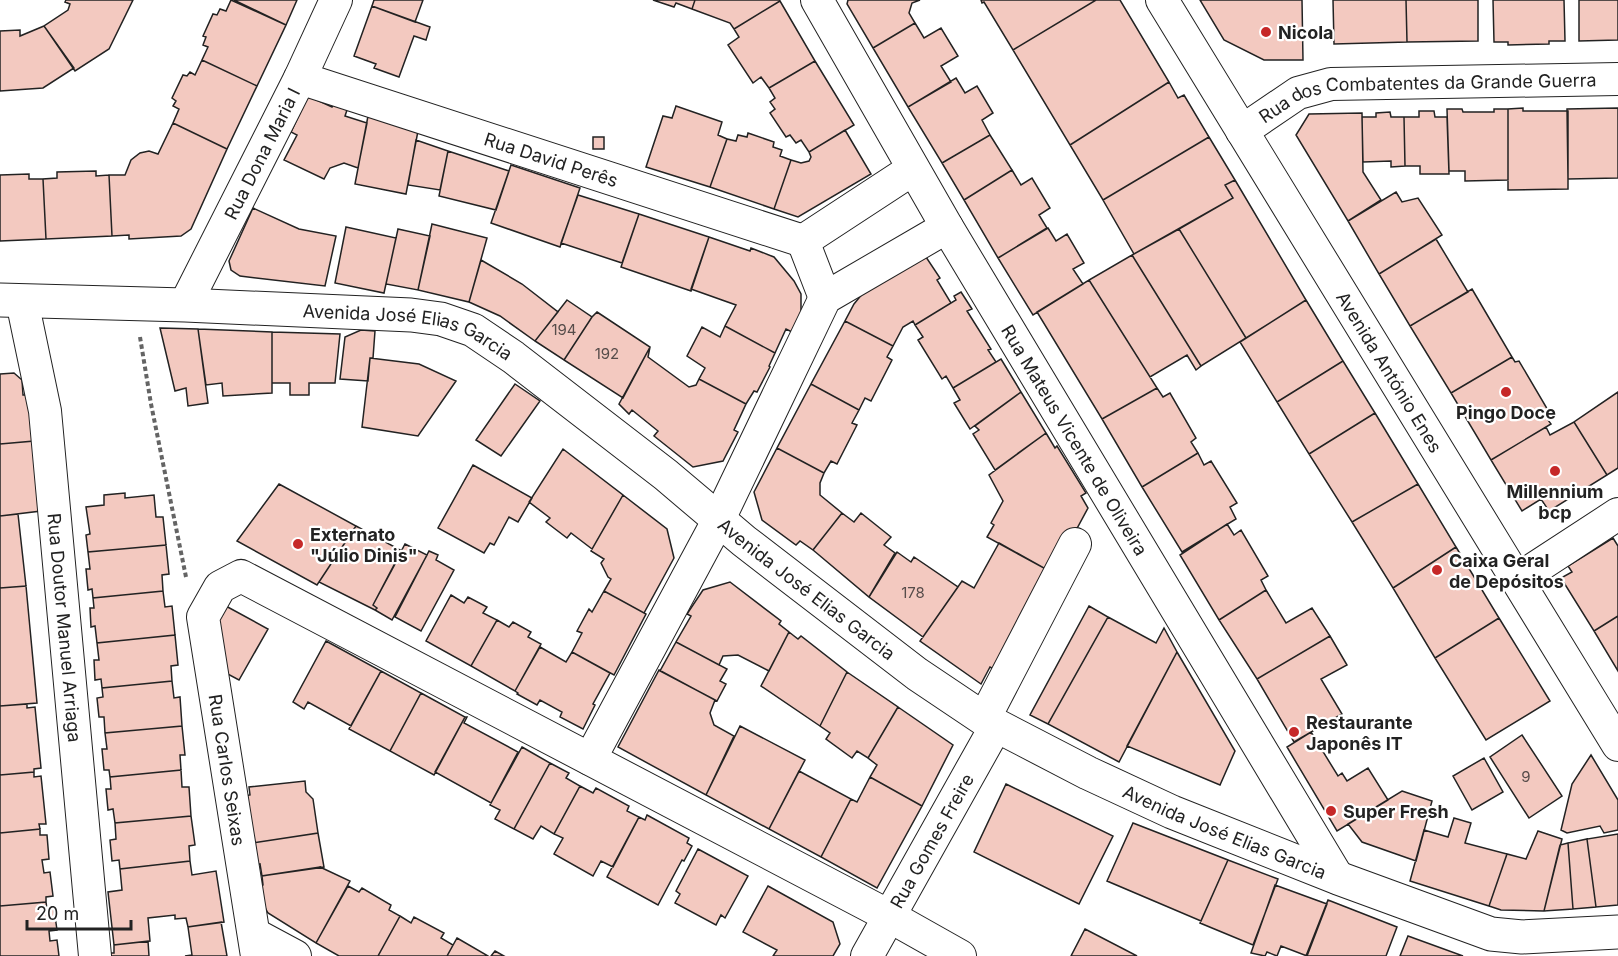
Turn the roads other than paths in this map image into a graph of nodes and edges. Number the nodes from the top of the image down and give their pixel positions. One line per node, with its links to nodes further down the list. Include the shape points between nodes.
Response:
1 (336, 0): 4 (street, Rua Dona Maria I)
2 (817, 0): 7 (street, Rua Mateus Vicente de Oliveira)
3 (1162, 0): 6 (street, Avenida António Enes)
4 (300, 78): 9 (street, Rua David Perês); 12 (street, Rua Dona Maria I)
5 (1618, 79): 6 (street, Rua dos Combatentes da Grande Guerra, via 1331,84 1298,93)
6 (1242, 131): 16 (street, Avenida António Enes)
7 (913, 169): 8 (street, Rua Mateus Vicente de Oliveira); 9 (street)
8 (946, 227): 10 (street); 20 (street, Rua Mateus Vicente de Oliveira)
9 (803, 241): 10 (street)
10 (825, 298): 14 (street)
11 (11, 300): 12 (street, Avenida José Elias Garcia); 24 (street, Rua Doutor Manuel Arriaga, via 45,411)
12 (185, 305): 14 (street, Avenida José Elias Garcia, via 411,315 441,319 473,330 564,396)
13 (1617, 517): 16 (street)
14 (718, 519): 17 (street, Avenida José Elias Garcia, via 917,674); 19 (street)
15 (1074, 544): 17 (street, Rua Gomes Freire)
16 (1517, 580): 18 (street, Avenida António Enes)
17 (990, 722): 20 (street, Avenida José Elias Garcia, via 1172,812); 21 (street, Rua Gomes Freire)
18 (1618, 743)
19 (590, 759): 21 (street); 23 (street, Rua Carlos Seixas, via 241,576 220,587 203,617)
20 (1338, 878): 22 (street, Avenida José Elias Garcia, via 1491,934 1521,937)
21 (889, 916): 26 (street, Rua Gomes Freire); 27 (street)
22 (1618, 932)
23 (255, 945): 25 (street)
24 (95, 956)
25 (295, 956)
26 (867, 956)
27 (960, 956)

